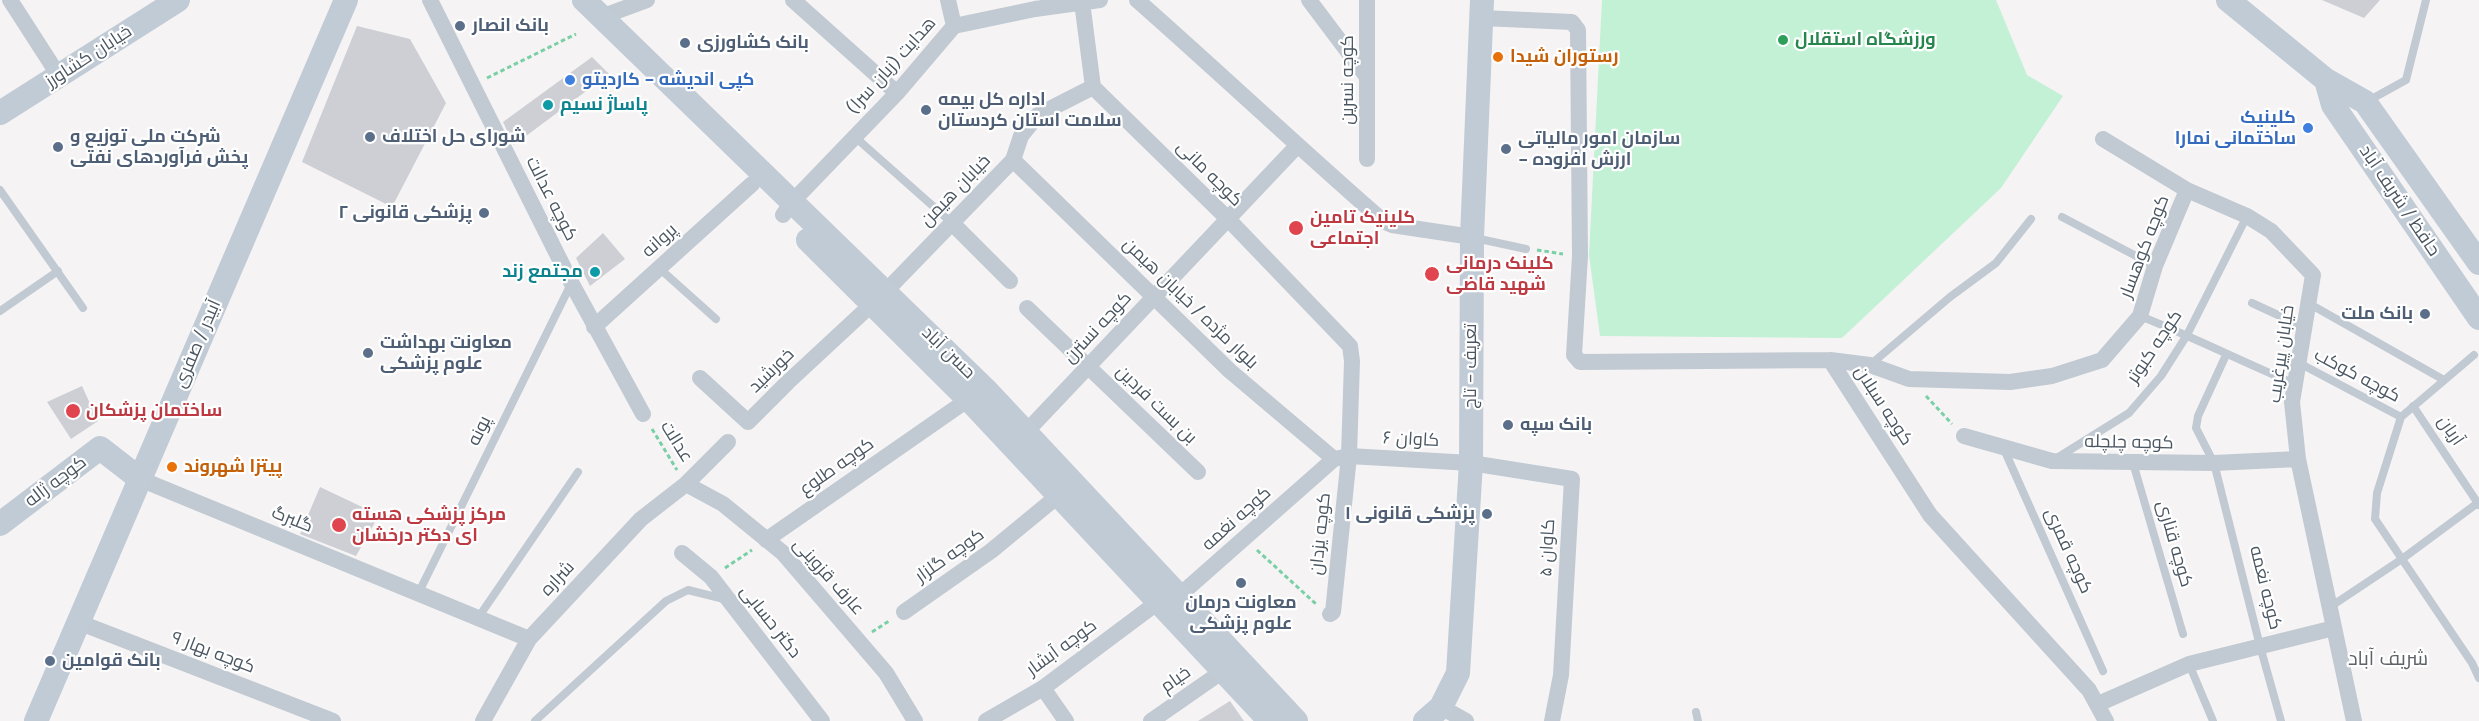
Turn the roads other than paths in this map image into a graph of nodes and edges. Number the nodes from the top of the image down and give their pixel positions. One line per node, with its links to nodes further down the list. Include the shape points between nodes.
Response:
1 (9, 0): 21 (street)
2 (178, 0): 21 (street, خیابان کشاورز)
3 (326, 0): 20 (street)
4 (346, 0): 20 (street, آبیدر / صفری)
5 (430, 0): 49 (street, کوچه عدالت)
6 (567, 0): 33 (street, حسن آباد)
7 (647, 0): 17 (street)
8 (793, 0): 25 (street)
9 (948, 0): 19 (street)
10 (1100, 0): 16 (street, هدایت (زبان سرا))
11 (1137, 0): 30 (street)
12 (1309, 0): 22 (street)
13 (1367, 0): 22 (street, کوچه نسرین)
14 (2228, 0): 23 (street, حافظ / شریف آباد)
15 (2426, 0): 26 (lane, via 2406,80)
16 (1082, 2): 19 (street, هدایت (زبان سرا)); 24 (street)
17 (593, 8): 36 (street, حسن آباد)
18 (1482, 9): 42 (street, تعریف - تاج); 66 (street, کوچه سبلان, via 1572,22 1578,30 1580,256 1574,355 1580,362)
19 (954, 26): 25 (street, هدایت (زبان سرا))
20 (324, 51): 89 (street, آبیدر / صفری)
21 (59, 76): 27 (street, خیابان کشاورز)
22 (1367, 77): 31 (street, کوچه نسرین)
23 (2326, 80): 26 (street, حافظ / شریف آباد); 58 (street, حافظ / شریف آباد, via 2333,105)
24 (1093, 87): 32 (street, خیابان هیمن, via 1038,116 1020,136); 39 (street, کوچه مانی)
25 (897, 93): 28 (street, هدایت (زبان سرا))
26 (2366, 102): 44 (street, حافظ / شریف آباد)
27 (0, 114)
28 (855, 136): 36 (street, هدایت (زبان سرا)); 41 (lane)
29 (2103, 139): 35 (street, خیابان پیرغریب)
30 (1297, 146): 39 (street, کوچه نسترن); 42 (street, via 1383,221)
31 (1367, 159)
32 (1013, 160): 41 (street, خیابان هیمن); 50 (street, بلوار مژده / خیابان هیمن)
33 (752, 184): 36 (street, حسن آباد); 46 (street, پروانه)
34 (0, 190): 47 (lane)
35 (2187, 190): 37 (street, خیابان پیرغریب); 45 (street, کوچه کوهسار)
36 (788, 208): 51 (street, حسن آباد)
37 (2247, 216): 53 (street, خیابان پیرغریب, via 2271,231 2313,275); 62 (lane, کوچه کبوتر)
38 (2062, 217): 45 (lane)
39 (1228, 219): 50 (street, کوچه نسترن); 63 (street, کوچه مانی, via 1350,346)
40 (2031, 219): 68 (lane, via 1996,263)
41 (952, 223): 48 (street); 51 (street, خیابان هیمن)
42 (1472, 237): 43 (lane); 84 (street, تعریف - تاج)
43 (1526, 249)
44 (2479, 263)
45 (2156, 266): 57 (street, کوچه کوهسار)
46 (660, 268): 59 (lane); 60 (street, پروانه)
47 (58, 272): 54 (lane); 56 (lane)
48 (1010, 281)
49 (572, 284): 60 (street, کوچه عدالت); 97 (lane, پونه)
50 (1154, 297): 69 (street, کوچه نسترن); 81 (street, بلوار مژده / خیابان هیمن, via 1230,371)
51 (879, 298): 70 (street, خورشید, via 748,422); 73 (street, حسن آباد)
52 (2252, 303): 61 (lane)
53 (2308, 303): 61 (street, خیابان پیرغریب); 71 (lane)
54 (84, 308)
55 (1027, 308): 69 (street, بن بست فردین)
56 (0, 311)
57 (2140, 316): 62 (lane, کوچه کوکب); 68 (street, کوچه کوهسار, via 2102,360 2052,376 2010,382 1909,379)
58 (2479, 318)
59 (716, 319)
60 (594, 327): 75 (street, کوچه عدالت)
61 (2304, 327): 67 (street, خیابان پیرغریب)
62 (2187, 335): 64 (lane, کوچه کوکب); 83 (lane, کوچه کبوتر, via 2161,376 2129,412)
63 (1352, 354): 81 (street, کوچه یزدان)
64 (2226, 355): 72 (lane, کوچه کوکب); 86 (lane, کوچه نغمه, via 2196,428)
65 (2474, 355): 71 (lane)
66 (1830, 360): 68 (street); 115 (street, کوچه سبلان, via 1930,515)
67 (2299, 363): 72 (street, خیابان پیرغریب); 76 (lane, کوچه کوکب)
68 (1870, 365)
69 (1088, 367): 77 (street, کوچه نسترن); 88 (street, بن بست فردین)
70 (700, 378)
71 (2444, 380): 74 (lane)
72 (2295, 384): 82 (street, خیابان پیرغریب, via 2292,402)
73 (976, 394): 77 (street, حسن آباد); 91 (street, حسن آباد); 94 (street, کوچه طلوع)
74 (2413, 406): 76 (lane); 92 (lane, آریان)
75 (643, 414)
76 (2401, 417): 96 (lane, via 2377,493 2375,519)
77 (1026, 432): 99 (street, حسن آباد)
78 (1964, 436): 80 (street, کوچه چلچله)
79 (728, 442): 90 (street, شراره)
80 (2002, 446): 83 (street, کوچه چلچله); 112 (lane, کوچه قمری)
81 (1342, 457): 84 (street, کاوان ۶); 99 (street, کوچه نغمه); 102 (street, کوچه یزدان)
82 (2298, 459): 86 (street, کوچه چلچله); 100 (street, خیابان پیرغریب)
83 (2052, 461): 85 (street, کوچه چلچله)
84 (1471, 463): 116 (street, تعریف - تاج, via 1458,673); 129 (street, کاوان ۵, via 1572,479 1560,675)
85 (2133, 463): 86 (street, کوچه چلچله); 106 (lane, کوچه قناری)
86 (2214, 463): 108 (lane, کوچه نغمه)
87 (578, 472): 103 (lane)
88 (1197, 472)
89 (140, 479): 93 (street, کوچه ژاله, via 100,448); 97 (street, گلبرگ); 104 (street, آبیدر / صفری)
90 (686, 484): 94 (street, عارف قزوینی, via 723,504); 107 (street, شراره, via 641,519)
91 (1059, 495): 99 (street, حسن آباد); 101 (street, کوچه گلزار, via 991,551)
92 (2479, 503): 96 (lane)
93 (1, 522)
94 (766, 540): 122 (street, عارف قزوینی, via 783,553 886,673)
95 (682, 553): 98 (street, دکتر حسابی, via 711,577)
96 (2402, 560): 100 (lane); 109 (lane)
97 (418, 594): 103 (street, گلبرگ)
98 (728, 600): 120 (lane, via 688,590 666,601); 121 (street, دکتر حسابی)
99 (1167, 602): 111 (street, حسن آباد); 114 (street, کوچه آبشار); 127 (street, حسن آباد)
100 (2330, 608): 105 (street, خیابان پیرغریب)
101 (904, 612)
102 (1330, 614)
103 (478, 618): 107 (street, گلبرگ)
104 (78, 622): 117 (street, آبیدر / صفری); 118 (street, کوچه بهار ۹)
105 (2334, 628): 108 (street); 133 (street, خیابان پیرغریب)
106 (2183, 634)
107 (529, 639): 119 (street, شراره)
108 (2260, 646): 110 (street); 132 (lane, کوچه نغمه)
109 (2475, 660): 113 (lane)
110 (2189, 664): 115 (street); 131 (lane)
111 (1223, 671): 125 (street, خیام); 126 (street, حسن آباد)
112 (2103, 671)
113 (2479, 678)
114 (1043, 688): 123 (street, کوچه آبشار); 124 (street)
115 (2098, 704): 130 (street, کوچه سبلان)
116 (1433, 714): 128 (street)
117 (36, 721)
118 (333, 721)
119 (483, 721)
120 (535, 721)
121 (822, 721)
122 (915, 721)
123 (986, 721)
124 (1066, 721)
125 (1151, 721)
126 (1270, 721)
127 (1296, 721)
128 (1466, 721)
129 (1552, 721)
130 (2106, 721)
131 (2213, 721)
132 (2282, 721)
133 (2354, 721)

